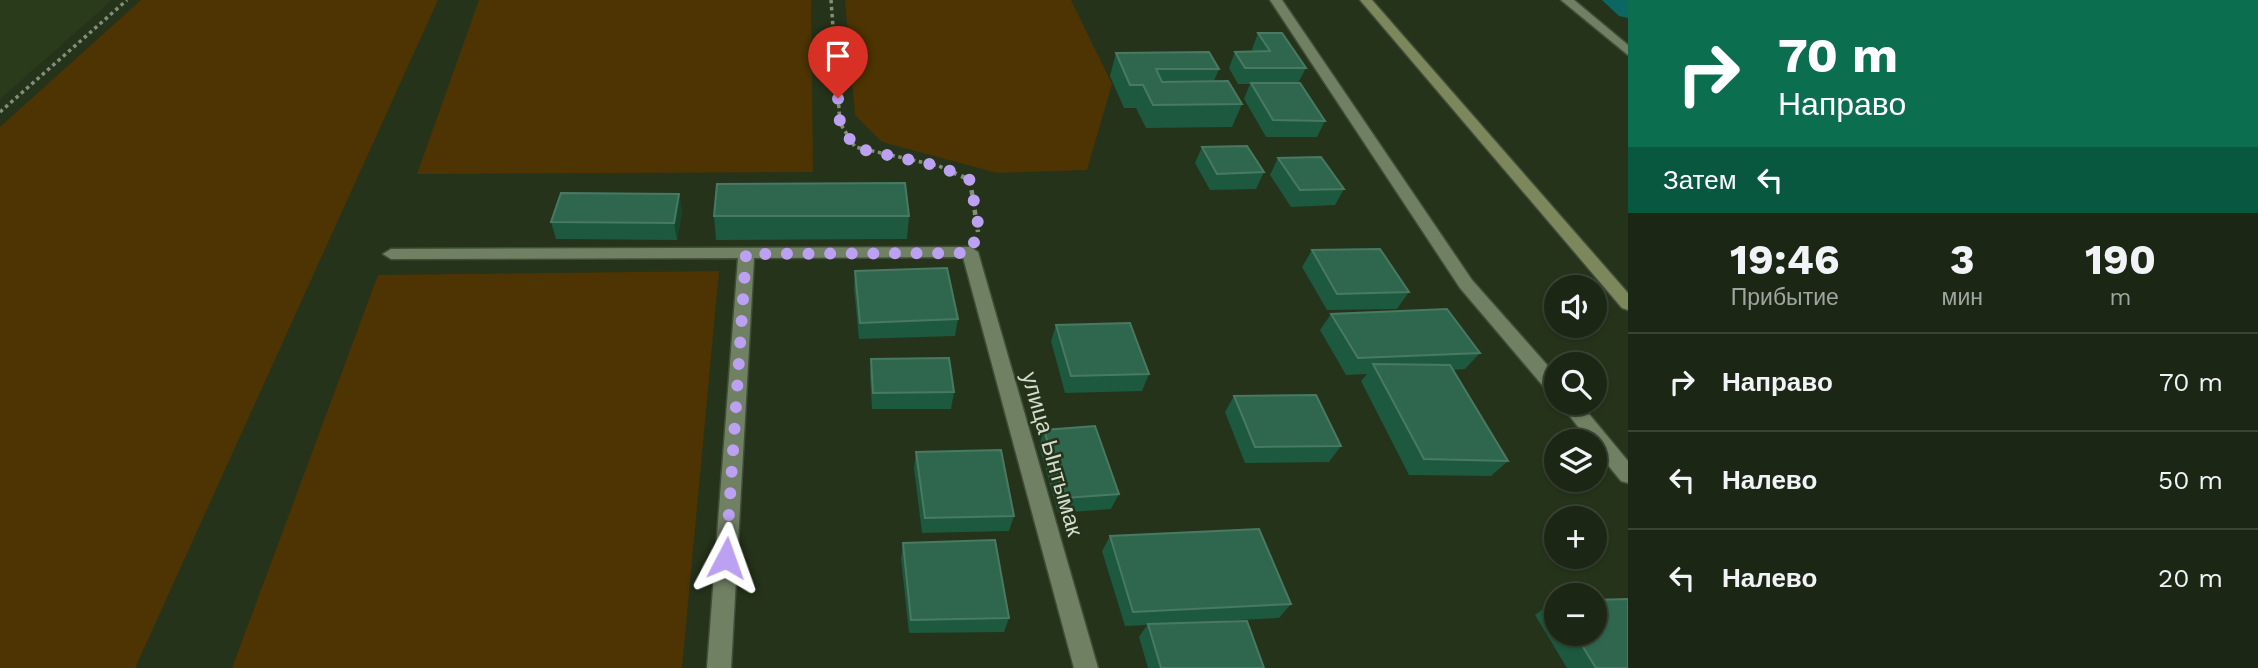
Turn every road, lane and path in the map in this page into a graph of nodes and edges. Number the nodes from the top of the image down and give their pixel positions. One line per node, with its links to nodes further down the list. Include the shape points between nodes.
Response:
1 (127, 0): 7 (path)
2 (831, 0): 8 (path, via 840,123 855,148 939,166 970,180 979,229)
3 (1276, 0): 12 (street, via 1466,284)
4 (1366, 0): 11 (main road)
5 (1567, 0): 6 (street)
6 (1628, 51)
7 (0, 112)
8 (970, 253): 10 (street); 16 (street, улица Ынтымак)
9 (391, 254): 10 (street)
10 (746, 254): 15 (street)
11 (1628, 304)
12 (1544, 374)
13 (1579, 415): 14 (street)
14 (1628, 475)
15 (719, 668)
16 (1086, 668)

